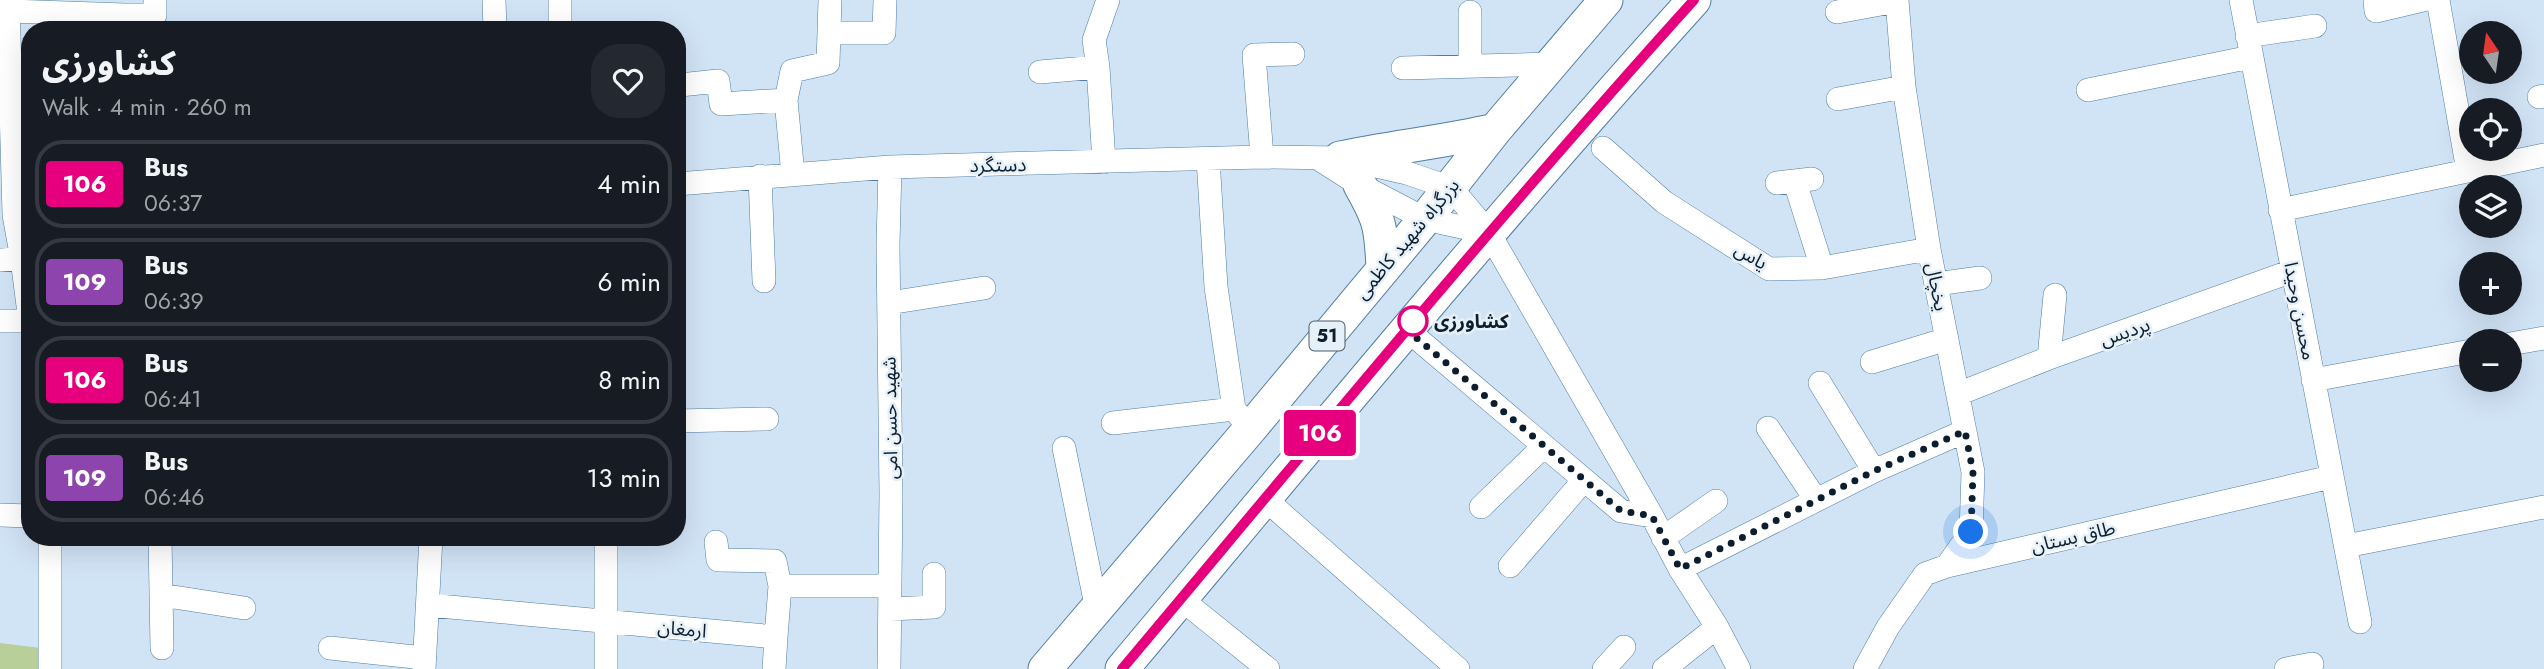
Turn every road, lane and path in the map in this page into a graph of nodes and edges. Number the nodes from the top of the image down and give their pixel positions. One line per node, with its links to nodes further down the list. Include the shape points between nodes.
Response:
1 (155, 0): 18 (street, via 155,15)
2 (494, 0): 19 (street)
3 (560, 0): 20 (street)
4 (830, 0): 22 (street)
5 (885, 0): 22 (street, via 884,33)
6 (1108, 0): 27 (street, via 1094,40)
7 (1606, 0): 25 (highway, بزرگراه شهید کاظمی / 51)
8 (1694, 0): 53 (highway)
9 (1897, 0): 16 (street); 31 (street, یخچال)
10 (2241, 0): 23 (street, محسن وحیدا)
11 (2375, 0): 12 (street, via 2376,11)
12 (2423, 0)
13 (2438, 0): 43 (street)
14 (9, 6): 17 (street); 51 (street)
15 (1470, 12): 26 (street)
16 (1837, 12)
17 (118, 21)
18 (129, 21)
19 (495, 21)
20 (560, 21)
21 (2315, 26): 23 (street)
22 (829, 33): 34 (street, via 828,62 792,71)
23 (2249, 47): 32 (street); 50 (street, محسن وحیدا)
24 (1293, 54): 38 (street, via 1254,55)
25 (1552, 64): 26 (street); 35 (highway, بزرگراه شهید کاظمی / 51)
26 (1470, 65): 28 (street)
27 (1098, 67): 29 (street); 41 (street)
28 (1403, 68)
29 (1040, 72)
30 (686, 84): 34 (street, via 718,81 720,104)
31 (1904, 87): 33 (street); 54 (street, یخچال)
32 (2088, 90)
33 (1838, 99)
34 (786, 100): 44 (street)
35 (1495, 130): 39 (highway); 49 (highway, بزرگراه شهید کاظمی / 51)
36 (1603, 148): 57 (street, یاس, via 1664,202 1769,269)
37 (2544, 155): 43 (street)
38 (1262, 157): 39 (street, دستگرد); 40 (street, دستگرد)
39 (1330, 158): 48 (street); 49 (street, دستگرد, via 1407,173)
40 (1208, 159): 41 (street, دستگرد); 79 (street, via 1216,287)
41 (1104, 162): 42 (street, دستگرد)
42 (890, 167): 44 (street, دستگرد); 65 (street, شهید حسن امی)
43 (2468, 171): 50 (street)
44 (793, 175): 45 (street, دستگرد)
45 (760, 176): 47 (street, دستگرد); 61 (street)
46 (1795, 181): 57 (street)
47 (686, 183)
48 (1360, 185): 52 (street); 56 (highway, via 1377,214)
49 (1451, 188): 52 (highway, بزرگراه شهید کاظمی / 51); 53 (street)
50 (2280, 210): 58 (street, محسن وحیدا)
51 (7, 214): 55 (street)
52 (1425, 219): 53 (street); 56 (highway, بزرگراه شهید کاظمی / 51)
53 (1489, 233): 68 (highway); 96 (street)
54 (1929, 249): 57 (street, یاس); 62 (street, یخچال)
55 (17, 259): 59 (street)
56 (1383, 267): 79 (highway, بزرگراه شهید کاظمی / 51)
57 (1822, 268)
58 (2292, 271): 73 (street, پردیس); 75 (street, محسن وحیدا)
59 (21, 278)
60 (1980, 278): 62 (street)
61 (764, 281)
62 (1936, 284): 70 (street, یخچال)
63 (984, 288): 65 (street)
64 (2055, 295): 73 (street)
65 (888, 303): 109 (street, شهید حسن امی)
66 (0, 321): 67 (street)
67 (21, 321)
68 (1406, 329): 84 (street); 89 (highway)
69 (2544, 338): 71 (street)
70 (1947, 339): 74 (street); 77 (street, یخچال)
71 (2522, 342)
72 (2459, 353): 75 (street)
73 (2049, 358): 77 (street, پردیس)
74 (1872, 362)
75 (2313, 380): 87 (street, محسن وحیدا)
76 (1821, 383): 86 (street)
77 (1958, 394): 83 (street, یخچال)
78 (766, 419): 80 (street)
79 (1242, 419): 81 (street); 115 (highway, بزرگراه شهید کاظمی / 51)
80 (686, 421)
81 (1113, 423)
82 (1768, 428): 90 (street)
83 (1965, 431): 86 (street); 105 (street, یخچال, via 1973,472 1971,532)
84 (1544, 446): 88 (street); 92 (street)
85 (1064, 448): 115 (street)
86 (1874, 471): 90 (street)
87 (2331, 477): 103 (street, محسن وحیدا); 105 (street, طاق بستان)
88 (1584, 480): 96 (street, via 1621,511); 104 (street)
89 (1265, 499): 111 (highway); 125 (street)
90 (1816, 500): 106 (street)
91 (1716, 501): 97 (street)
92 (1481, 507)
93 (2544, 507): 103 (street)
94 (0, 515): 95 (street)
95 (21, 516)
96 (1652, 516): 97 (street)
97 (1663, 538): 106 (street)
98 (716, 542): 108 (street, via 718,559 775,561)
99 (50, 546): 126 (street)
100 (159, 546): 110 (street)
101 (431, 546): 112 (street)
102 (607, 546): 116 (street)
103 (2346, 546): 117 (street, محسن وحیدا)
104 (1510, 566)
105 (1947, 566): 136 (street, طاق بستان, via 1925,574 1888,626)
106 (1680, 569): 118 (street)
107 (933, 574): 114 (street, via 934,607)
108 (779, 586): 109 (street); 119 (street)
109 (890, 586): 114 (street, شهید حسن امی)
110 (161, 595): 113 (street); 121 (street)
111 (1181, 599): 131 (highway); 132 (street)
112 (428, 605): 116 (street, ارمغان); 123 (street)
113 (244, 608)
114 (890, 609): 129 (street, شهید حسن امی)
115 (1097, 610): 130 (highway, بزرگراه شهید کاظمی / 51)
116 (607, 622): 119 (street, ارمغان); 127 (street)
117 (2360, 622)
118 (1717, 627): 134 (street); 135 (street)
119 (776, 637): 128 (street)
120 (1624, 647): 133 (street)
121 (162, 648)
122 (330, 648): 123 (street)
123 (424, 664)
124 (2312, 664): 137 (street)
125 (1452, 667)
126 (50, 669)
127 (606, 669)
128 (774, 669)
129 (889, 669)
130 (1045, 669)
131 (1122, 669)
132 (1268, 669)
133 (1604, 669)
134 (1664, 669)
135 (1739, 669)
136 (1865, 669)
137 (2286, 669)

